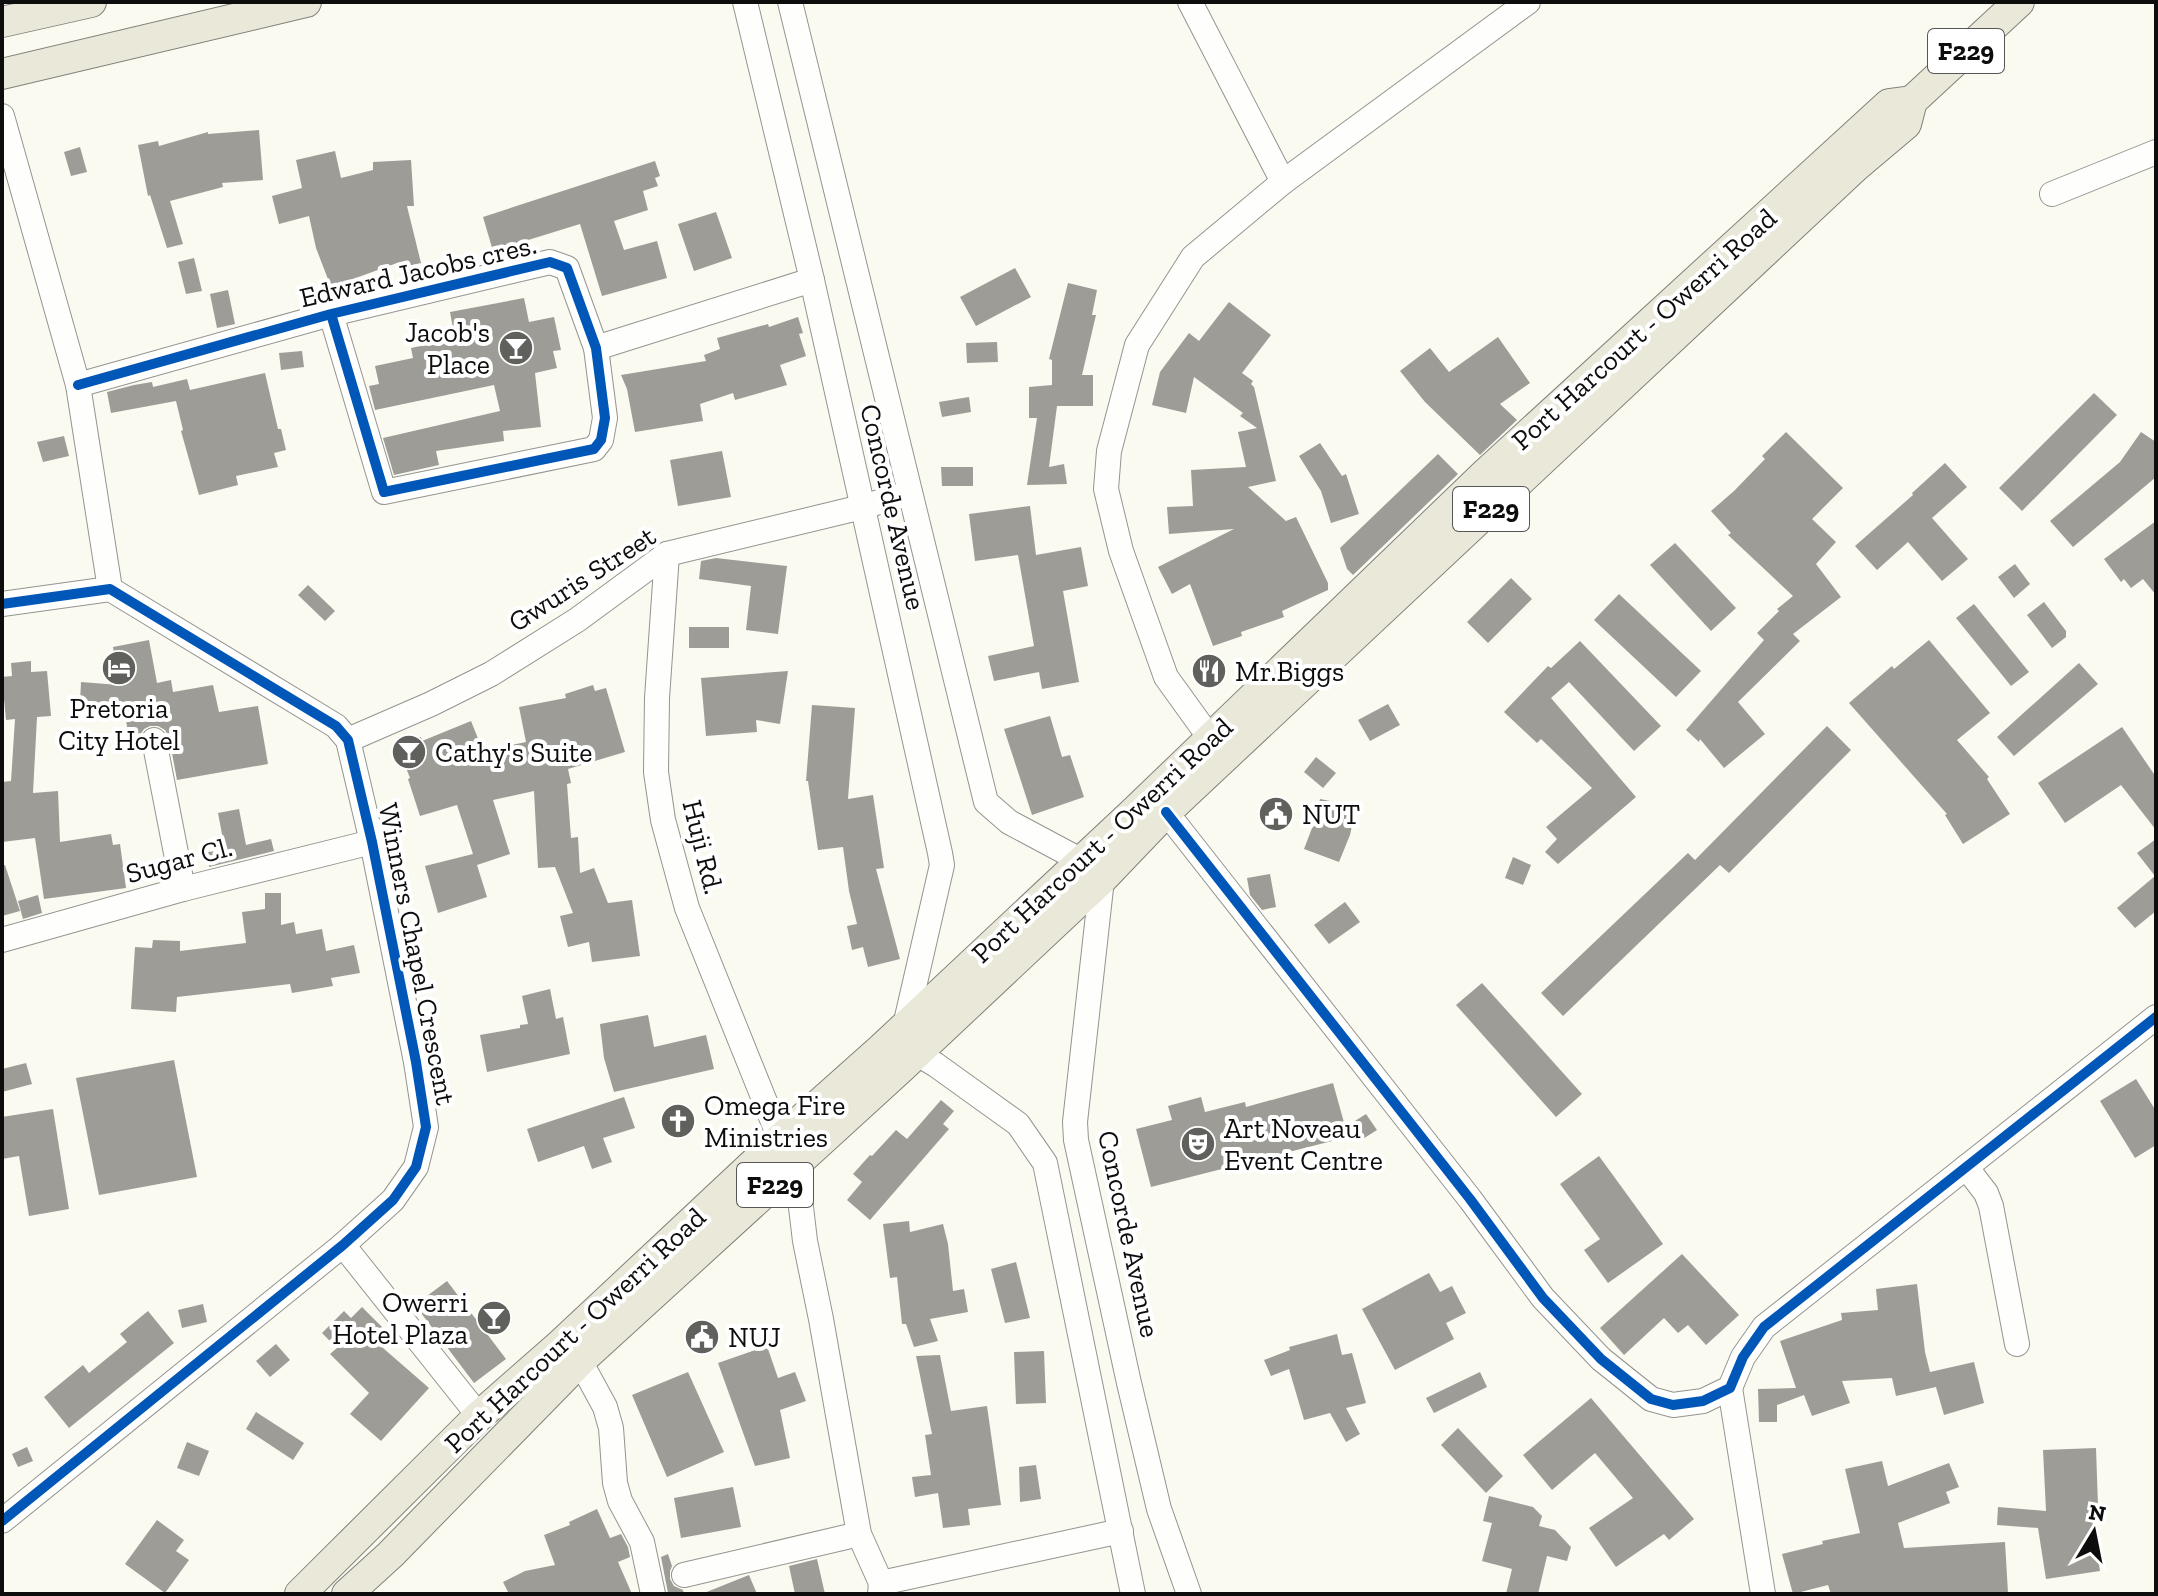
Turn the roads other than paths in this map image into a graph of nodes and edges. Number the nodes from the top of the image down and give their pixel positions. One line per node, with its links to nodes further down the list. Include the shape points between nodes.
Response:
1 (91, 2): 8 (main road)
2 (306, 2): 9 (main road)
3 (745, 2): 14 (street, Concorde Avenue)
4 (790, 2): 18 (street, Concorde Avenue)
5 (1190, 2): 12 (street)
6 (1528, 2): 12 (street)
7 (2019, 2): 25 (main road, Port Harcourt - Owerri Road / F229, via 1912,101 1906,124 1847,159)
8 (2, 22)
9 (2, 74)
10 (2, 116): 17 (street)
11 (2156, 152): 13 (street)
12 (1283, 182): 25 (street, via 1193,257 1137,345 1109,451 1106,489 1121,551 1166,677)
13 (2052, 194)
14 (812, 280): 16 (street); 19 (street, Concorde Avenue)
15 (331, 314): 16 (street, Edward Jacobs cres., via 550,262 567,268); 16 (street, Edward Jacobs cres., via 384,492 594,449 605,418); 17 (street, Edward Jacobs cres.)
16 (596, 348)
17 (78, 385): 21 (street)
18 (910, 493): 19 (street, Gwuris Street); 28 (street, Concorde Avenue, via 986,802 1009,822)
19 (862, 507): 20 (street, Gwuris Street); 32 (street, Concorde Avenue, via 942,865)
20 (667, 554): 24 (street, Gwuris Street, via 491,674); 33 (street, Huji Rd., via 657,698 656,772 663,820 687,908)
21 (110, 589): 22 (street); 24 (street, via 336,726)
22 (2, 604)
23 (154, 740): 29 (street)
24 (348, 740): 27 (street, Winners Chapel Crescent)
25 (1219, 747): 26 (main road, Port Harcourt - Owerri Road / F229); 28 (main road, Port Harcourt - Owerri Road / F229)
26 (1166, 812): 28 (main road, Port Harcourt - Owerri Road / F229); 39 (street, via 1543,1298 1601,1359 1651,1399 1673,1405 1703,1401)
27 (372, 842): 29 (street, Sugar Cl.); 36 (street, Winners Chapel Crescent, via 426,1127 416,1167 393,1200)
28 (1092, 870): 32 (main road, Port Harcourt - Owerri Road / F229); 50 (street, Concorde Avenue, via 1076,1140 1159,1509)
29 (183, 889): 30 (street, Sugar Cl.)
30 (2, 940)
31 (2156, 1017): 35 (street)
32 (910, 1040): 33 (main road, Port Harcourt - Owerri Road / F229); 34 (main road, Port Harcourt - Owerri Road / F229); 42 (street, via 1018,1124 1045,1163)
33 (780, 1139): 34 (main road); 40 (main road, Port Harcourt - Owerri Road / F229)
34 (796, 1165): 38 (main road, Port Harcourt - Owerri Road / F229); 43 (street)
35 (1966, 1167): 37 (street, via 1991,1206); 39 (street, via 1764,1327)
36 (343, 1245): 40 (street); 41 (street, Winners Chapel Crescent)
37 (2017, 1344)
38 (580, 1361): 47 (main road, Port Harcourt - Owerri Road / F229); 48 (street, via 605,1407 615,1483 642,1542)
39 (1730, 1388): 51 (street)
40 (479, 1416): 46 (main road, Port Harcourt - Owerri Road / F229)
41 (2, 1521)
42 (1121, 1531): 45 (street); 49 (street)
43 (859, 1534): 44 (street); 45 (street)
44 (684, 1575)
45 (881, 1588)
46 (300, 1594)
47 (347, 1594)
48 (653, 1594)
49 (1133, 1594)
50 (1189, 1594)
51 (1763, 1594)

